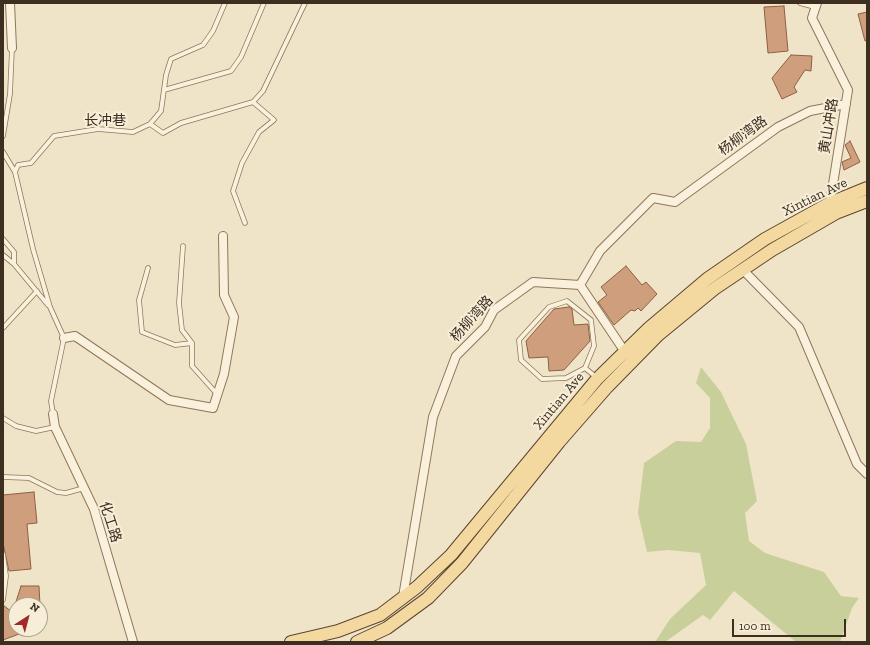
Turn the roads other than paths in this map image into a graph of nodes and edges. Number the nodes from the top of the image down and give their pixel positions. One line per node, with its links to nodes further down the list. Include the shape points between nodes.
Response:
1 (10, 3): 7 (street)
2 (225, 3): 8 (lane, via 213,31 203,45 171,59)
3 (264, 3): 8 (lane, via 241,57 231,71)
4 (305, 3): 9 (lane, via 266,85)
5 (800, 3): 6 (lane)
6 (816, 5): 10 (street, 黄山冲路, via 812,18 848,90)
7 (12, 48): 12 (lane, via 10,94)
8 (164, 90): 11 (lane, via 161,110)
9 (253, 102): 11 (lane, via 181,124 164,133); 18 (lane, via 274,120 258,132 242,163 233,191)
10 (846, 104): 17 (street, 黄山冲路); 26 (street, 杨柳湾路, via 810,111 778,127 675,202 653,198 600,251)
11 (150, 124): 14 (lane, 长冲巷, via 132,132 98,129 54,136 31,163 18,165)
12 (3, 136)
13 (3, 152): 14 (lane)
14 (15, 172): 28 (lane)
15 (867, 188): 17 (main road, Xintian Ave)
16 (867, 200): 17 (main road, Xintian Ave)
17 (833, 208): 25 (main road, Xintian Ave); 32 (main road, Xintian Ave, via 765,240 706,279)
18 (245, 223)
19 (223, 236): 35 (street, via 224,295 234,317 224,374)
20 (3, 239): 23 (lane, via 14,252)
21 (183, 246): 31 (lane, via 179,303 182,330)
22 (3, 255): 23 (lane)
23 (14, 264): 27 (lane)
24 (148, 268): 31 (lane, via 139,300 142,332 175,345)
25 (743, 270): 39 (street, via 799,327 857,464); 47 (main road, Xintian Ave, via 714,289 658,335 607,387 559,442 462,564 428,598 387,628)
26 (580, 285): 32 (street); 43 (street, 杨柳湾路, via 533,282 494,310 485,327 456,356 433,417)
27 (37, 291): 28 (lane); 29 (lane)
28 (50, 307): 30 (lane)
29 (3, 328)
30 (64, 338): 35 (street, via 75,336 169,400 213,408); 36 (lane, via 51,401)
31 (192, 343): 35 (lane, via 192,366)
32 (625, 352): 34 (main road, Xintian Ave)
33 (584, 368): 33 (lane, via 594,346 591,320 567,301 549,307 519,340 521,360 542,379 566,378); 34 (lane)
34 (597, 379): 43 (main road, Xintian Ave, via 451,555)
35 (217, 395)
36 (53, 414): 38 (street, 化工路)
37 (3, 418): 38 (lane, via 16,426 36,431)
38 (55, 427): 41 (street, 化工路)
39 (867, 474)
40 (3, 477): 41 (lane, via 29,478 57,492 66,493)
41 (84, 488): 45 (street, 化工路, via 94,510)
42 (3, 554): 44 (lane, via 6,576)
43 (403, 598): 46 (main road, Xintian Ave, via 380,614 338,631)
44 (3, 600)
45 (133, 642)
46 (291, 642)
47 (357, 642)

